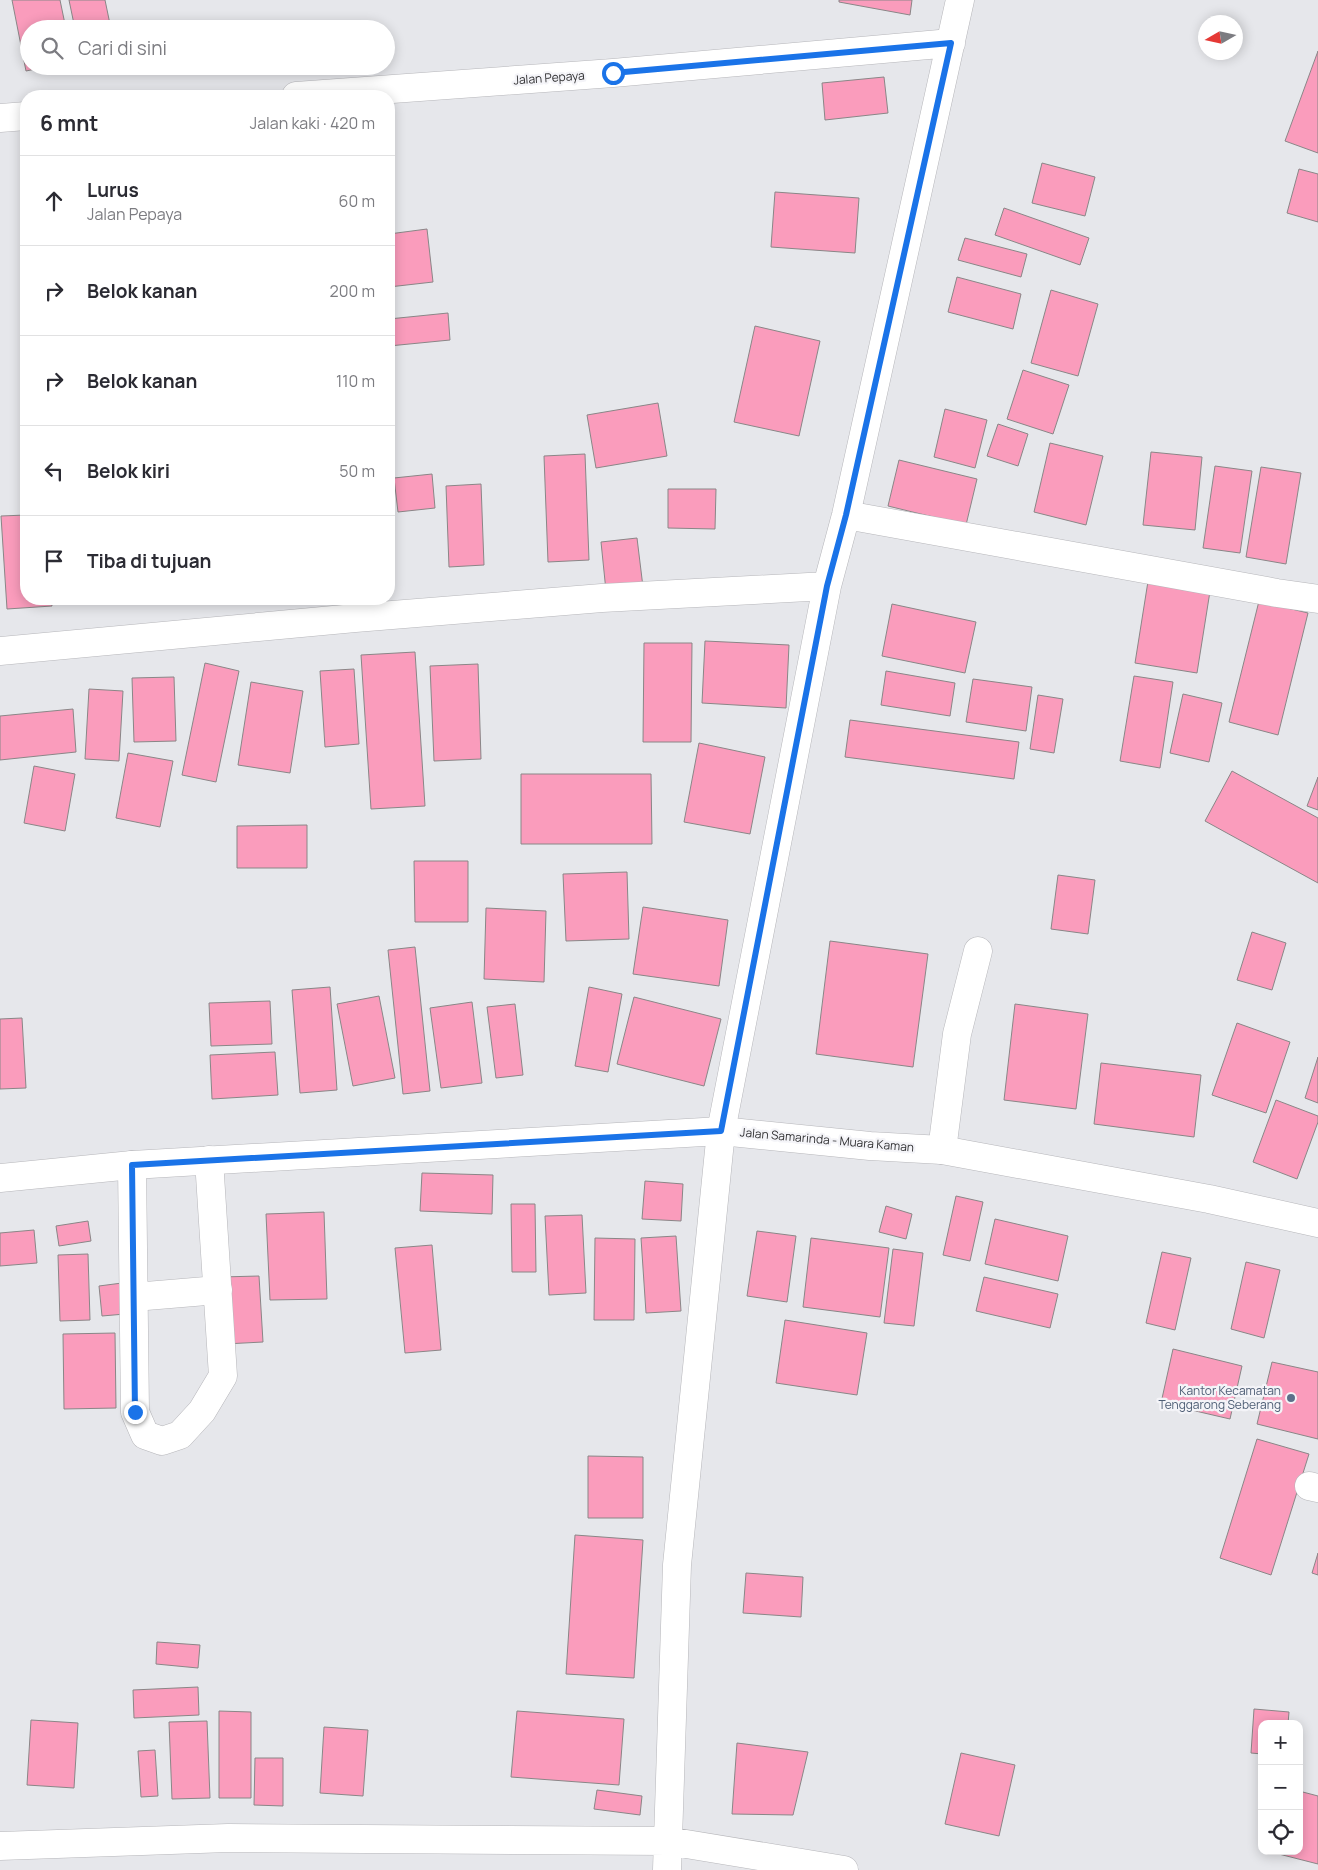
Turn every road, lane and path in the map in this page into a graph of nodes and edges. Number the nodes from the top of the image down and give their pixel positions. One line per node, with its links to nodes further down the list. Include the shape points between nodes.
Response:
1 (960, 0): 2 (street)
2 (951, 43): 3 (street, Jalan Pepaya); 6 (street)
3 (379, 90)
4 (20, 116): 5 (street)
5 (0, 118)
6 (846, 515): 7 (street); 8 (street)
7 (827, 586): 9 (street, via 602,598); 11 (street)
8 (1318, 599)
9 (0, 651)
10 (978, 951): 12 (street, via 957,1034)
11 (721, 1131): 12 (street, Jalan Samarinda - Muara Kaman); 13 (street, Jalan Samarinda - Muara Kaman); 19 (street, via 677,1565)
12 (942, 1150): 16 (street, Jalan Samarinda - Muara Kaman, via 1209,1199)
13 (209, 1160): 14 (street, Jalan Samarinda - Muara Kaman); 17 (street)
14 (132, 1165): 15 (street, Jalan Samarinda - Muara Kaman); 18 (street)
15 (0, 1178)
16 (1318, 1223)
17 (218, 1290): 18 (street); 18 (street, via 223,1376 202,1411 180,1435 162,1440 145,1435 135,1412)
18 (134, 1297)
19 (668, 1841): 20 (street, via 228,1838); 21 (street); 22 (street)
20 (0, 1846)
21 (667, 1870)
22 (844, 1870)

